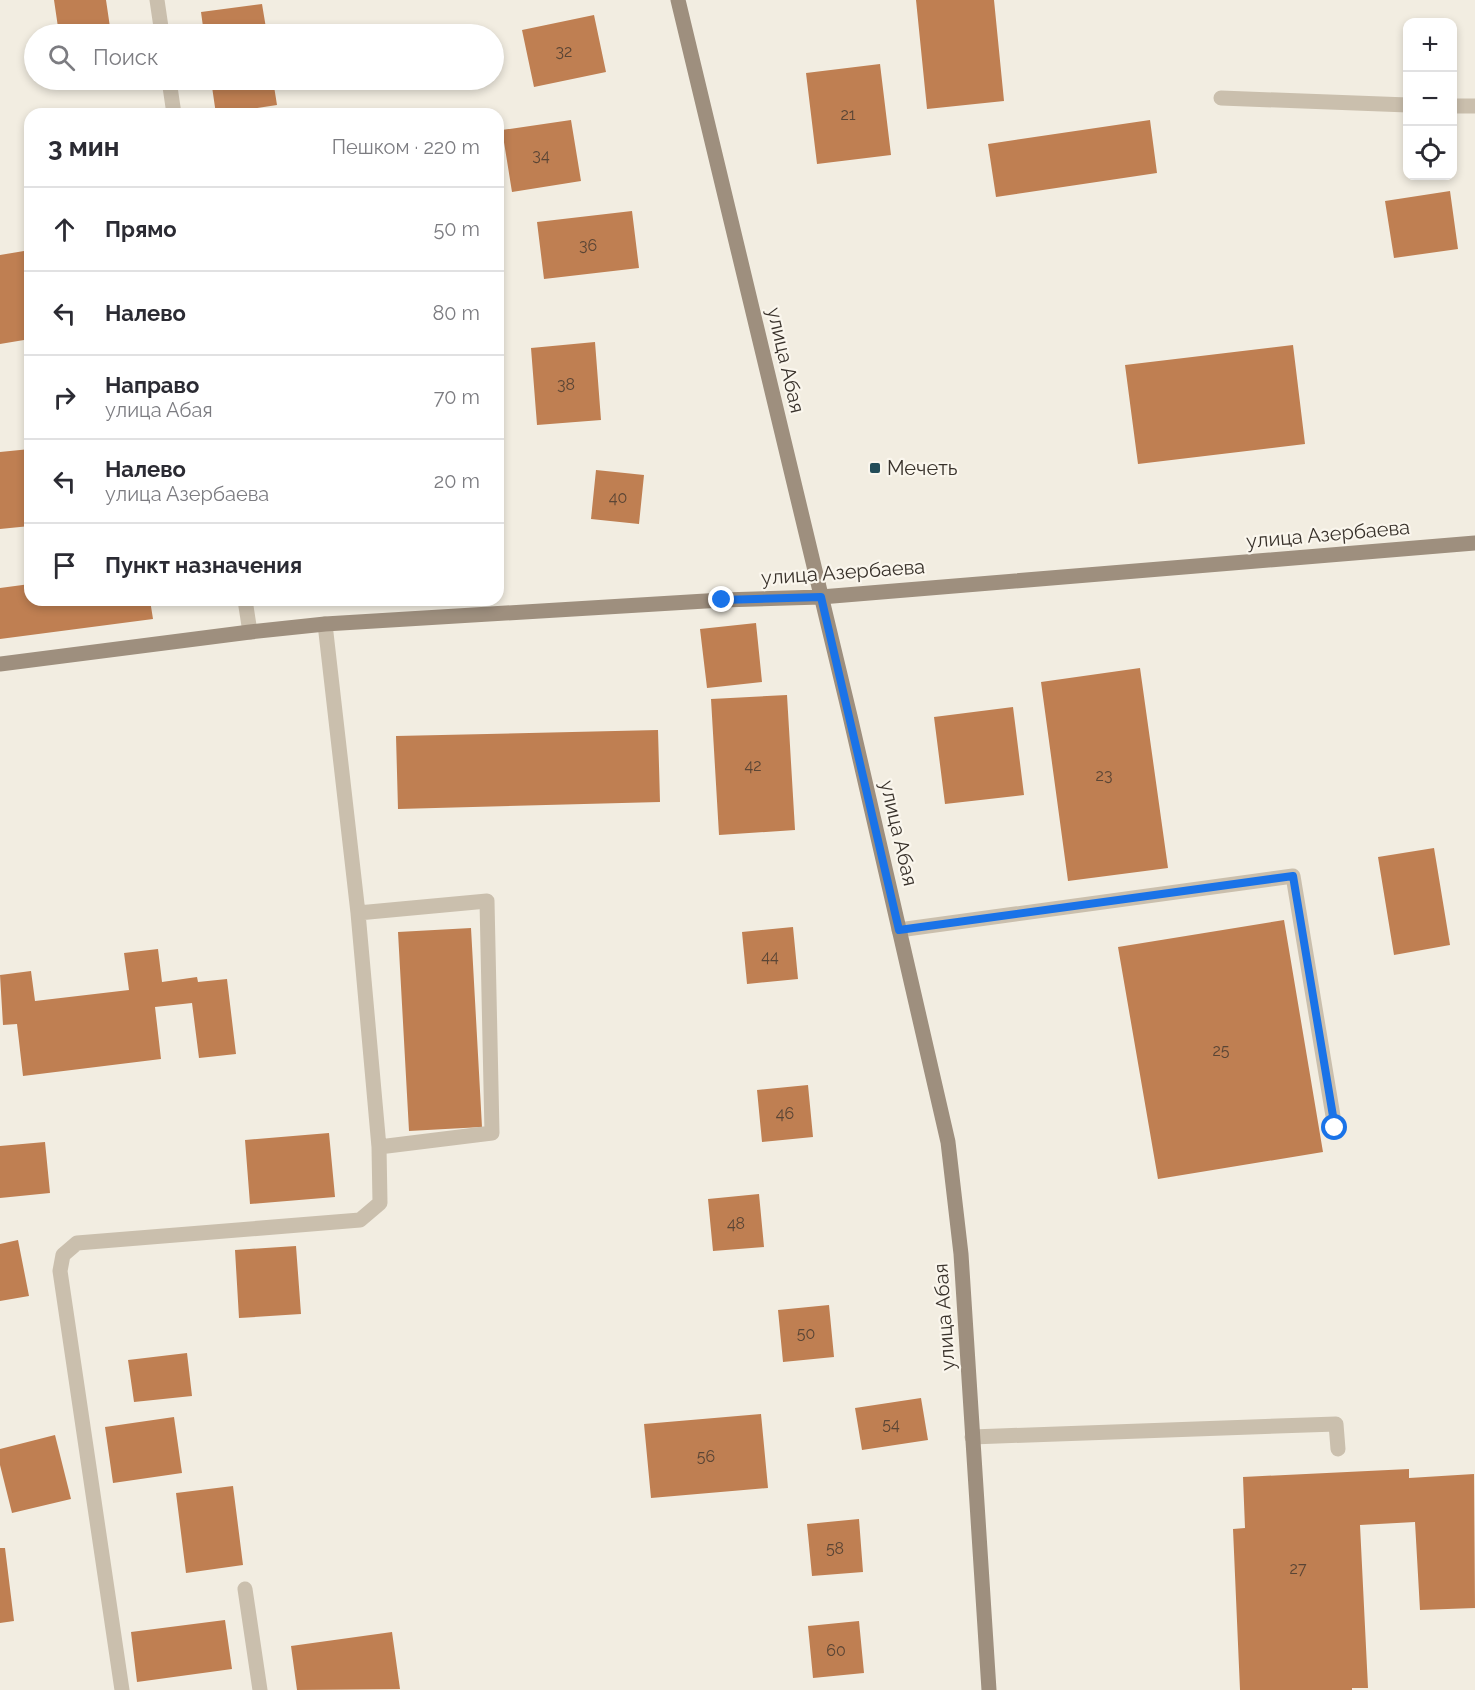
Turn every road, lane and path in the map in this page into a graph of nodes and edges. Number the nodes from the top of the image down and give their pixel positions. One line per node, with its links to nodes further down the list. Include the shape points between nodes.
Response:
1 (157, 0): 3 (street)
2 (678, 0): 11 (street, улица Абая)
3 (161, 24)
4 (170, 90): 9 (street)
5 (1221, 98): 6 (street)
6 (1403, 105)
7 (1457, 106): 8 (street)
8 (1475, 106)
9 (173, 108)
10 (1475, 543): 11 (street, улица Азербаева)
11 (821, 597): 13 (street, улица Азербаева); 17 (street, улица Абая)
12 (246, 606): 14 (street)
13 (326, 624): 14 (street, улица Азербаева); 16 (street)
14 (250, 632): 15 (street, улица Азербаева)
15 (0, 664)
16 (358, 913): 19 (street); 19 (street, via 487,901 492,1133)
17 (899, 930): 18 (street, via 1293,876); 20 (street, улица Абая, via 948,1143 961,1254)
18 (1335, 1128)
19 (380, 1147): 23 (street, via 380,1203 360,1220 77,1243 63,1255 60,1271)
20 (972, 1437): 21 (street, via 1336,1424); 25 (street, улица Абая)
21 (1338, 1449)
22 (245, 1589): 24 (street)
23 (122, 1690)
24 (260, 1690)
25 (989, 1690)

